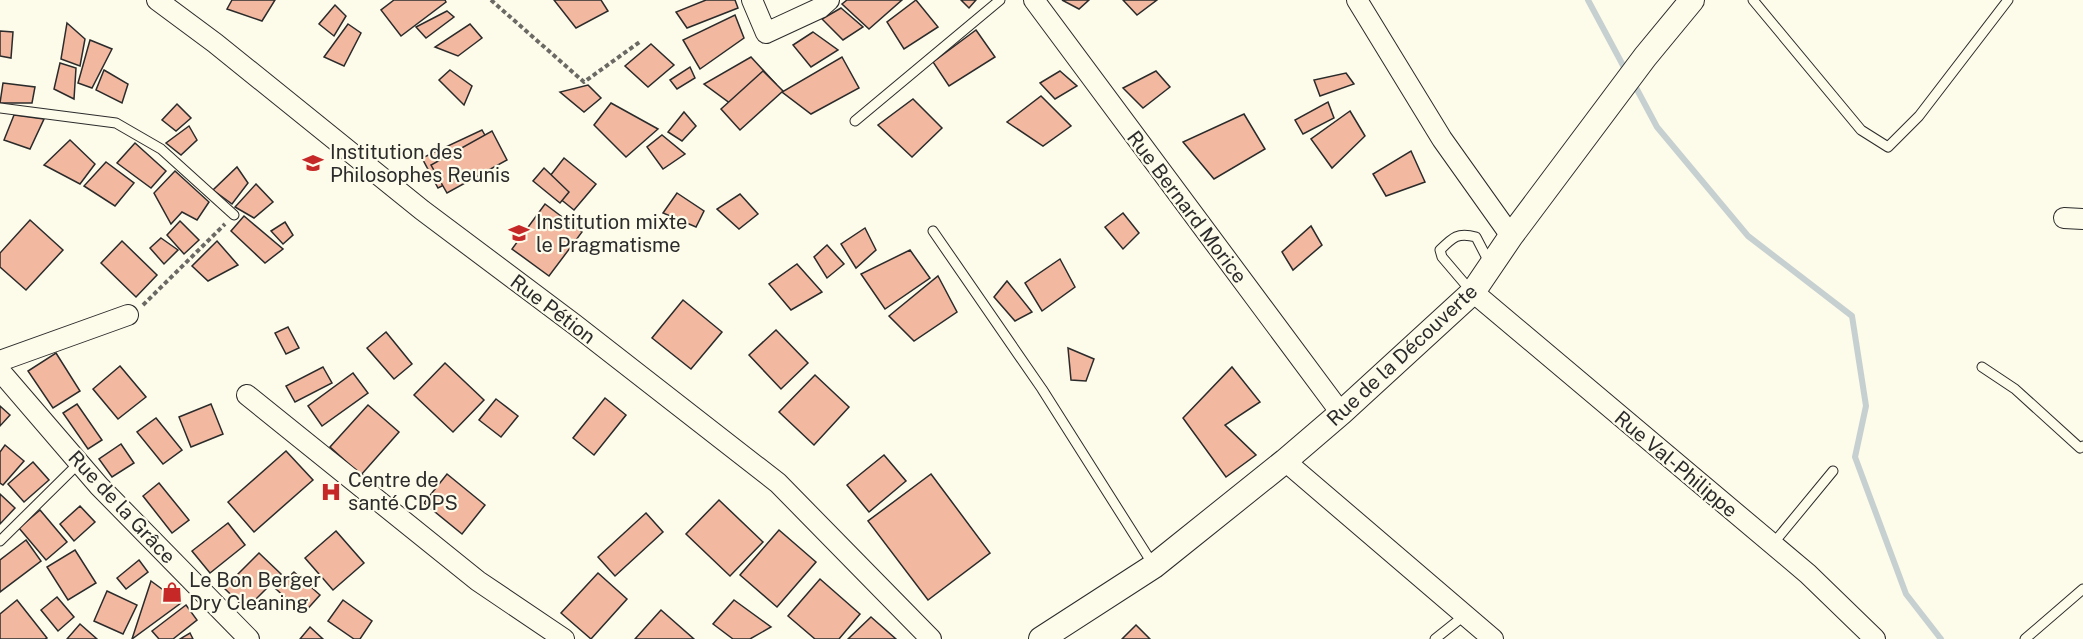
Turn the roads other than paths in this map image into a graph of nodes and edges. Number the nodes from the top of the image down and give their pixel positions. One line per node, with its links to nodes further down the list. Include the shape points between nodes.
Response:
1 (157, 0): 34 (street, Rue Pétion, via 422,210 778,483)
2 (752, 0): 3 (street, via 766,33)
3 (829, 0)
4 (1000, 0): 11 (lane)
5 (1357, 0): 14 (street, via 1442,139)
6 (1692, 0): 14 (street, Rue de la Découverte)
7 (1753, 0): 8 (lane, via 1861,130 1888,147 1919,116)
8 (2008, 0)
9 (1037, 1): 22 (street, Rue Bernard Morice)
10 (0, 108): 12 (lane, via 116,123 161,149)
11 (855, 121)
12 (234, 214)
13 (933, 231): 29 (lane, via 1042,389)
14 (1511, 236): 15 (street, Rue de la Découverte)
15 (1491, 266): 16 (street, Rue de la Découverte); 16 (lane, via 1476,237 1453,237 1440,250)
16 (1473, 292): 22 (street, Rue de la Découverte); 28 (street, Rue Val-Philippe)
17 (128, 315): 18 (street)
18 (0, 361)
19 (1982, 367): 23 (lane, via 2015,389 2080,448)
20 (0, 371): 25 (street, Rue de la Grâce)
21 (247, 396): 33 (street, via 478,581)
22 (1341, 413): 24 (street, Rue de la Découverte)
23 (2083, 446)
24 (1285, 461): 29 (street, Rue de la Découverte); 31 (street)
25 (79, 463): 27 (lane); 32 (street, Rue de la Grâce)
26 (1833, 471): 28 (lane)
27 (0, 541)
28 (1772, 545): 38 (street, Rue Val-Philippe)
29 (1154, 566): 35 (street, Rue de la Découverte)
30 (2083, 589): 39 (lane)
31 (1465, 615): 36 (lane); 37 (street)
32 (249, 639)
33 (564, 639)
34 (931, 639)
35 (1041, 639)
36 (1435, 639)
37 (1493, 639)
38 (1875, 639)
39 (2025, 639)

